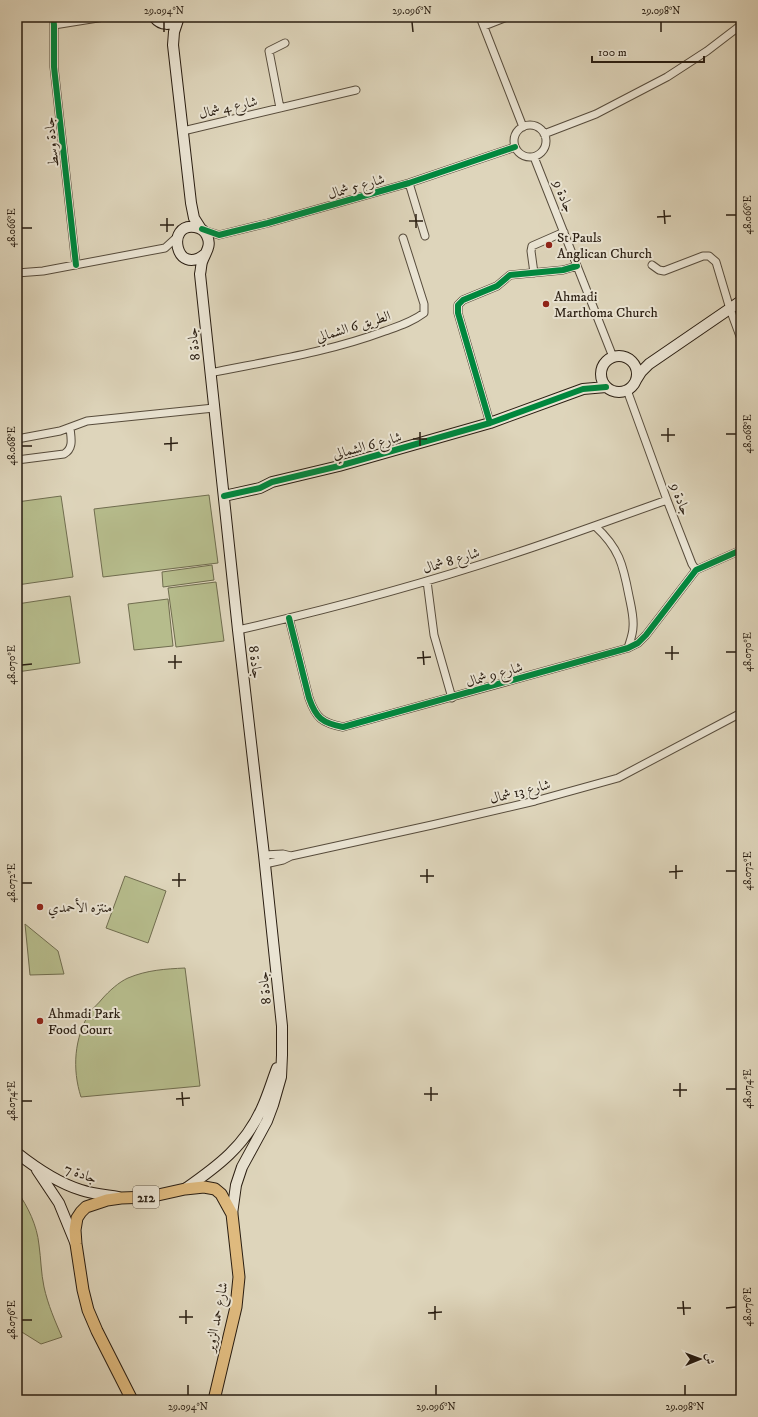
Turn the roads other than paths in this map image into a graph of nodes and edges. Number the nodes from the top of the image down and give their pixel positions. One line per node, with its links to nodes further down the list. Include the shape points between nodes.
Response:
1 (53, 17): 7 (street, جادة وسط)
2 (104, 17): 7 (street)
3 (480, 17): 9 (street)
4 (507, 17): 9 (street)
5 (156, 19): 6 (main road, via 170,24); 11 (main road)
6 (179, 19): 11 (main road)
7 (54, 25): 30 (street, جادة وسط, via 54,67)
8 (741, 25): 16 (street, via 707,52 667,77 596,114)
9 (484, 26): 14 (street)
10 (285, 43): 13 (street, شارع 4 شمال, via 269,51)
11 (173, 44): 15 (main road)
12 (356, 90): 13 (street, شارع 4 شمال)
13 (280, 108): 15 (street, شارع 4 شمال)
14 (523, 127): 16 (street, via 534,126 541,129); 17 (street, via 515,134)
15 (183, 131): 20 (main road)
16 (544, 134): 18 (street, via 545,147)
17 (515, 147): 18 (street, via 521,155); 19 (street, شارع 5 شمال)
18 (534, 157): 22 (street, جادة 9)
19 (409, 183): 24 (street, شارع 5 شمال); 25 (street)
20 (191, 203): 21 (main road, via 194,218); 23 (main road)
21 (202, 229): 23 (main road, via 186,228); 24 (street); 28 (main road, via 209,238)
22 (564, 232): 32 (street, جادة 9); 33 (street, via 532,246)
23 (179, 235): 27 (street); 29 (main road, via 178,251)
24 (219, 235): 28 (street)
25 (425, 236)
26 (403, 238): 43 (street, الطريق 6 الشمالي, via 424,304 424,314 368,338)
27 (165, 248): 29 (street); 30 (street)
28 (206, 252): 29 (main road, via 201,258); 35 (main road, جادة 8)
29 (186, 257): 35 (main road, جادة 8)
30 (76, 265): 34 (street)
31 (652, 265): 37 (street, via 664,271 709,256 716,262)
32 (577, 266): 33 (street); 40 (street, جادة 9)
33 (534, 273): 49 (street, via 510,275 499,285 462,300 458,305 458,313)
34 (17, 274)
35 (200, 274): 43 (main road, جادة 8)
36 (741, 301): 37 (main road)
37 (730, 309): 38 (street); 39 (main road)
38 (741, 339)
39 (663, 355): 41 (main road, via 648,360); 44 (main road, via 644,368)
40 (613, 357): 41 (main road, via 620,356); 42 (main road, via 603,364)
41 (631, 361): 44 (main road, via 637,373)
42 (601, 370): 45 (main road); 47 (main road, شارع 6 الشمالي)
43 (210, 373): 48 (main road, جادة 8)
44 (636, 380): 46 (main road)
45 (606, 387): 46 (main road, via 616,392); 47 (main road, شارع 6 الشمالي)
46 (627, 390): 54 (street, جادة 9)
47 (576, 391): 49 (main road, شارع 6 الشمالي)
48 (214, 408): 50 (street, via 93,420 81,422); 53 (main road, جادة 8)
49 (490, 423): 53 (main road, شارع 6 الشمالي, via 339,466)
50 (70, 428): 51 (street); 52 (street, via 71,446 64,454)
51 (17, 439)
52 (17, 460)
53 (224, 492): 60 (main road, جادة 8)
54 (667, 500): 55 (street, شارع 8 شمال); 57 (street, جادة 9)
55 (595, 526): 58 (street, شارع 8 شمال); 61 (street, via 608,538 624,569 633,626)
56 (741, 550): 57 (street, شارع 9 شمال)
57 (696, 570): 61 (street, شارع 9 شمال, via 646,635)
58 (427, 581): 59 (street, شارع 8 شمال); 62 (street, via 434,635)
59 (289, 618): 60 (street, شارع 8 شمال); 62 (street, شارع 9 شمال, via 309,698 314,711 326,722 343,727)
60 (238, 630): 64 (main road, جادة 8)
61 (628, 648): 62 (street, شارع 9 شمال)
62 (452, 698)
63 (741, 713): 64 (street, شارع 13 شمال, via 618,778 432,826 291,856 283,860)
64 (265, 859): 65 (main road, جادة 8, via 282,1026)
65 (282, 1055): 68 (main road, جادة 8, via 252,1127 231,1154); 70 (main road, جادة 8, via 273,1105 267,1122 242,1167 236,1185)
66 (17, 1153): 67 (main road, جادة 7)
67 (34, 1167): 69 (main road, جادة 7, via 82,1191); 71 (main road, جادة 7, via 56,1198)
68 (185, 1189): 69 (main road, 212, via 149,1197); 70 (main road, 212, via 216,1189)
69 (121, 1198): 71 (main road, 212, via 94,1204 81,1212 75,1230)
70 (232, 1214): 73 (main road, شارع حمد الزوير / 212, via 238,1262 238,1290)
71 (76, 1244): 72 (main road, 212, via 88,1310)
72 (132, 1400)
73 (214, 1400)

